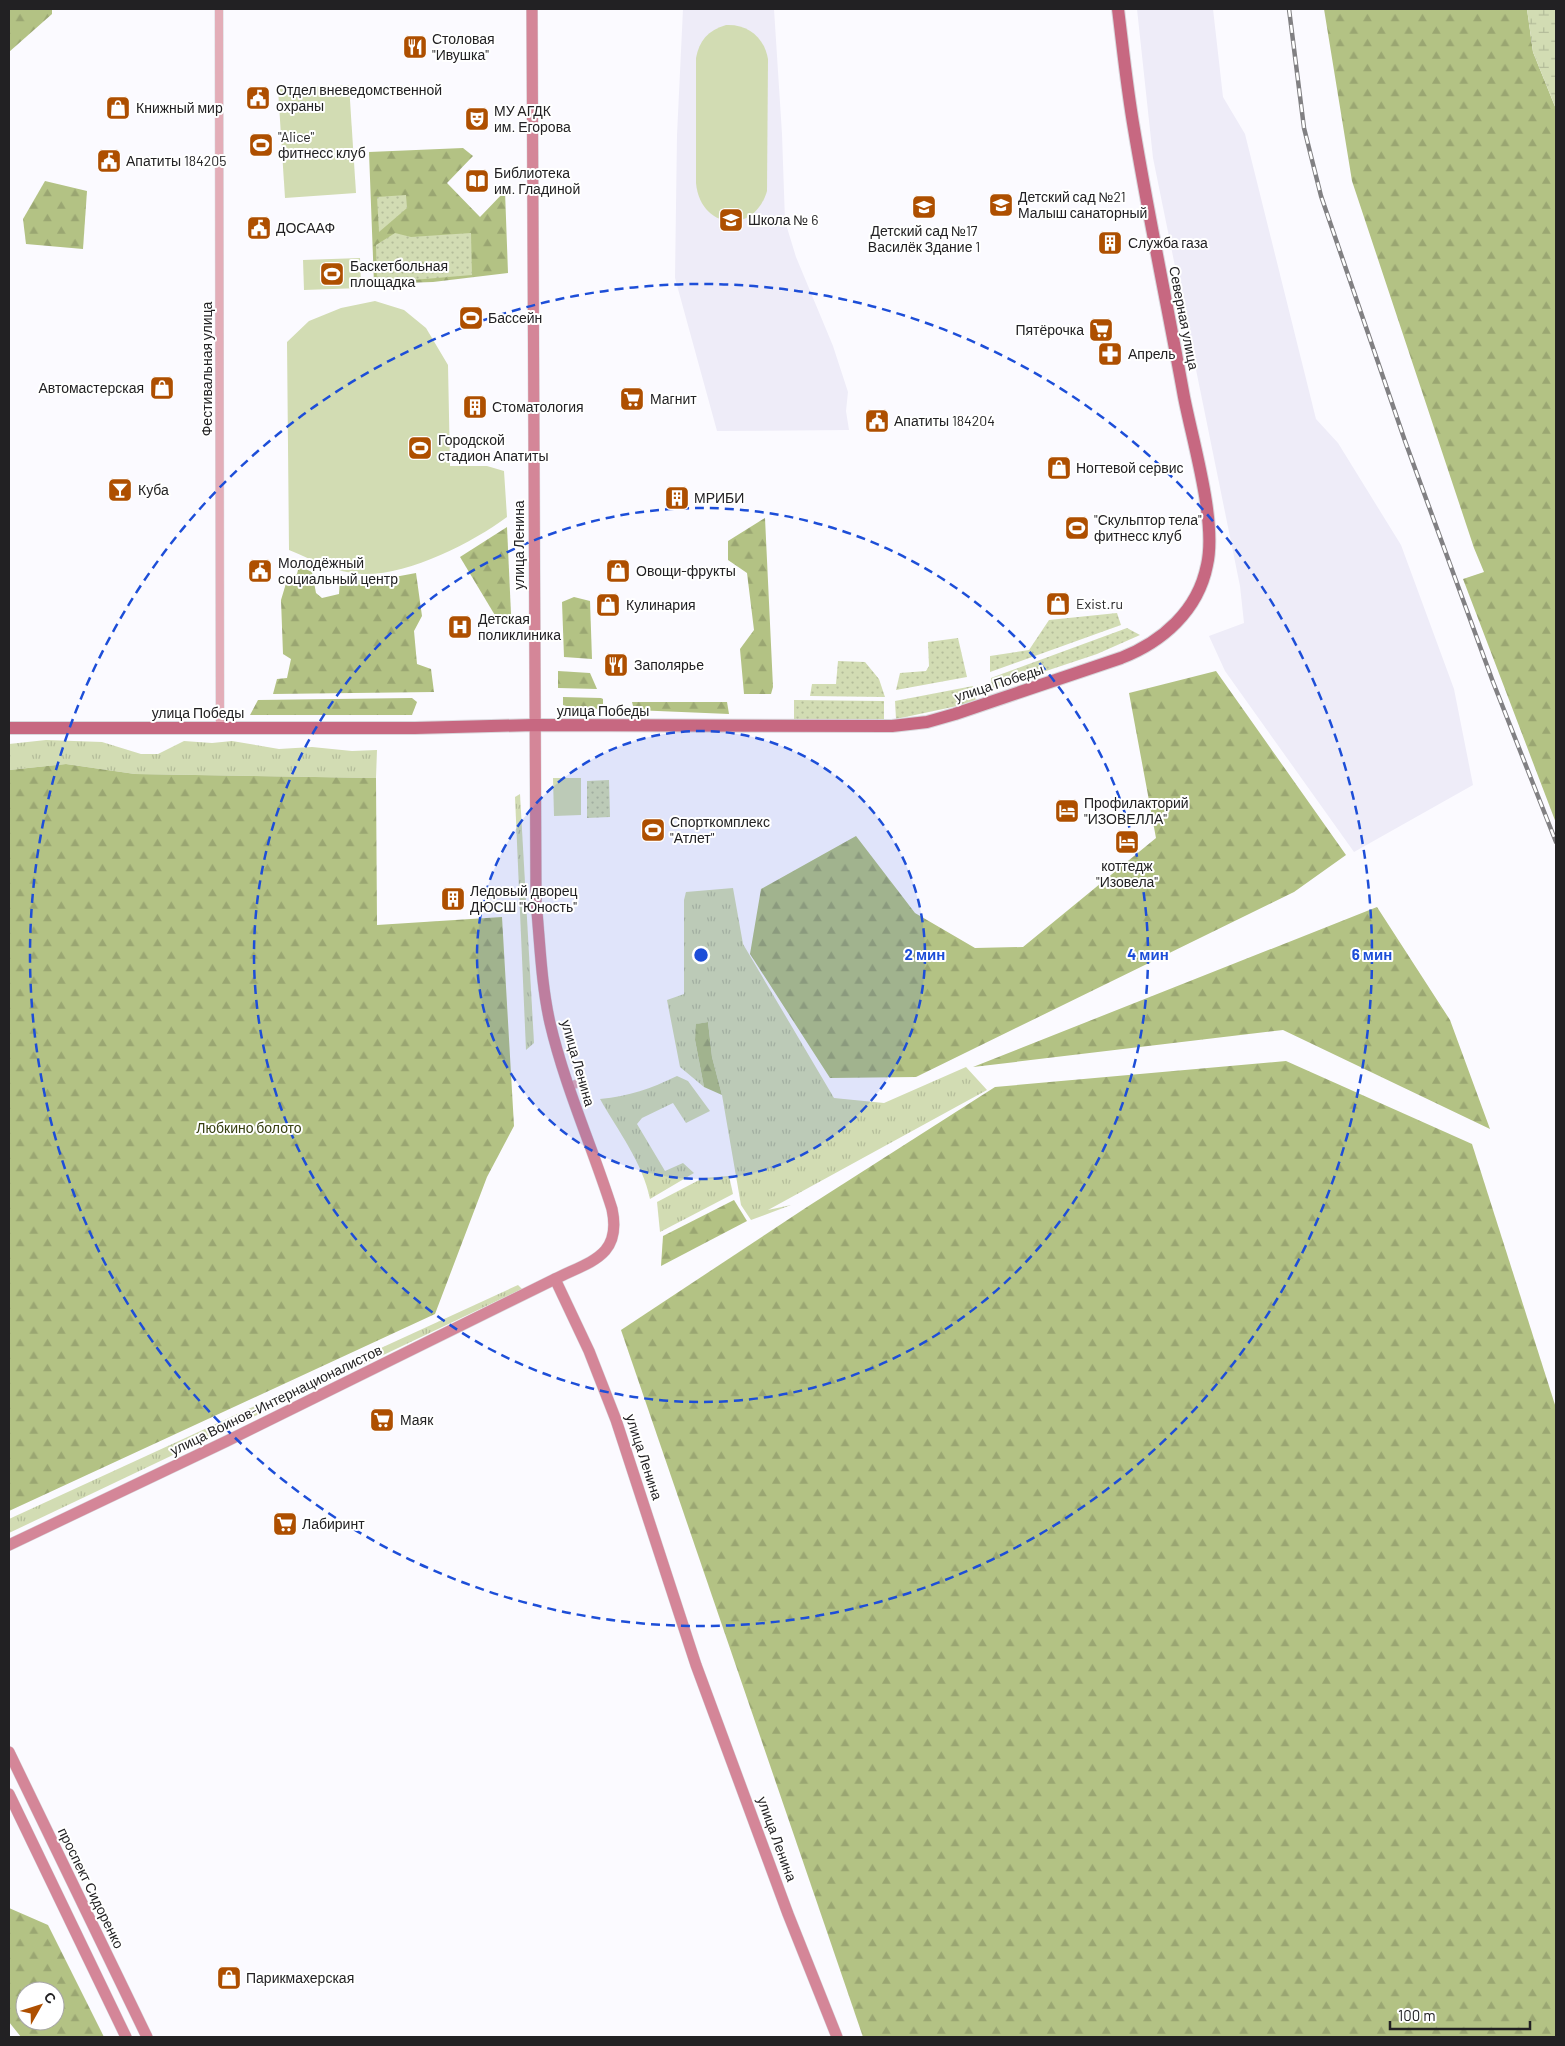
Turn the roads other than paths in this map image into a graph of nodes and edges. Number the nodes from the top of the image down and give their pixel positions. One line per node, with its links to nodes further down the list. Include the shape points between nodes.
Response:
1 (219, 9): 7 (street, Фестивальная улица)
2 (532, 9): 5 (street, улица Ленина)
3 (1118, 9): 4 (main road, Северная улица, via 1134,128 1210,534 1208,565 1202,583)
4 (1176, 624): 5 (main road, улица Победы, via 1141,651 927,722 876,727)
5 (534, 725): 7 (main road, улица Победы); 9 (street, улица Ленина, via 536,901 543,976 550,1022)
6 (9, 728): 7 (main road, улица Победы)
7 (220, 728)
8 (581, 1082): 9 (street)
9 (568, 1087): 10 (street, улица Ленина, via 609,1200 615,1226 611,1244 604,1253)
10 (555, 1280): 11 (street, улица Воинов-Интернационалистов); 18 (street, улица Ленина, via 589,1351 616,1420 696,1665)
11 (9, 1545)
12 (9, 1752): 14 (street, проспект Сидоренко)
13 (9, 1794): 15 (street)
14 (40, 1816): 15 (street); 17 (street, проспект Сидоренко)
15 (21, 1818): 16 (street)
16 (126, 2037)
17 (146, 2037)
18 (837, 2037)

